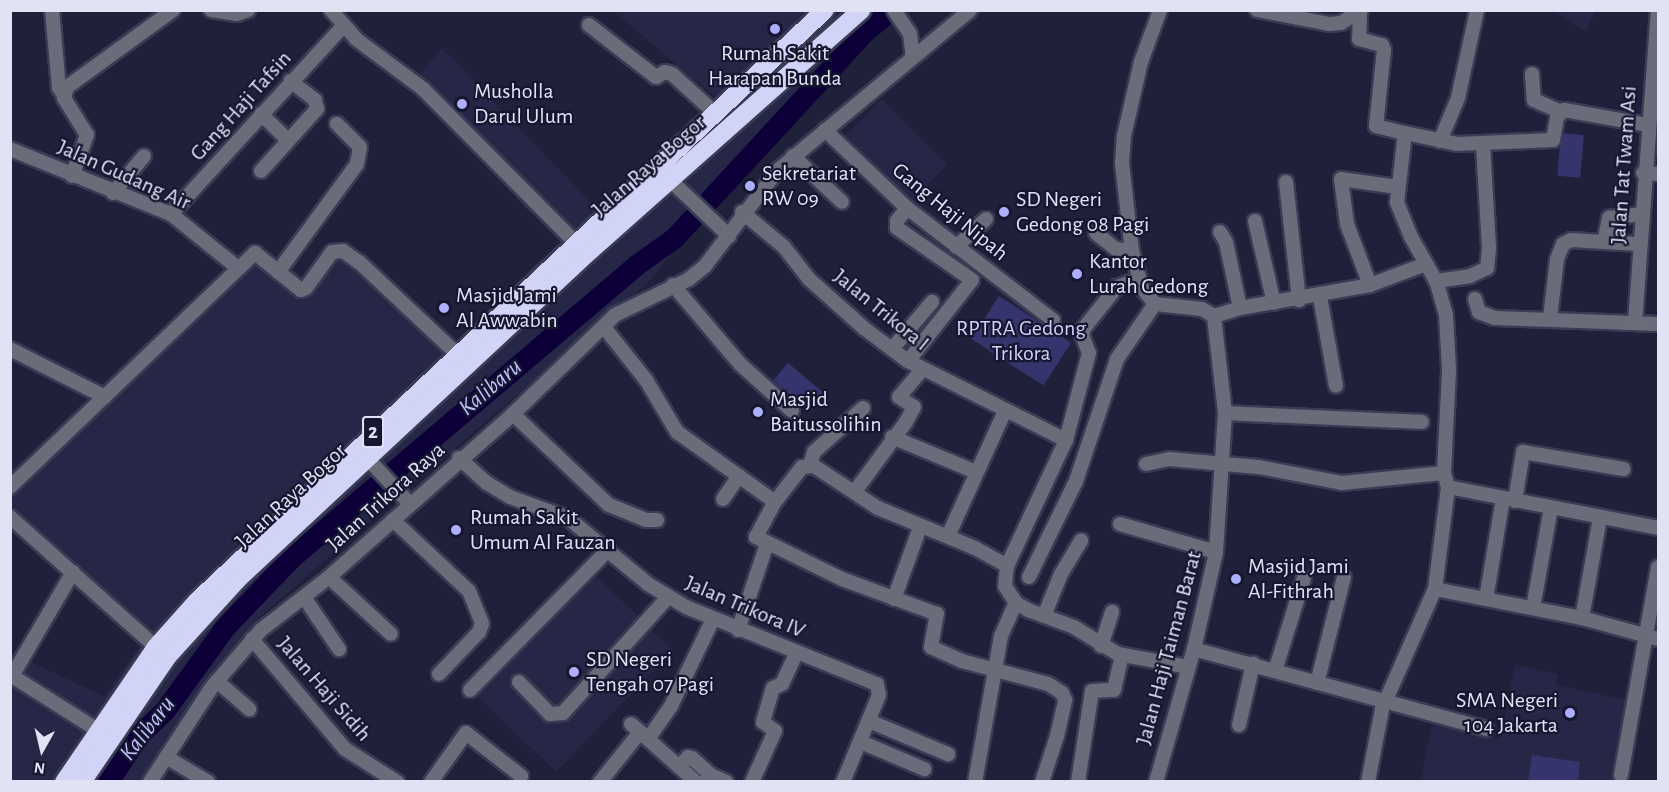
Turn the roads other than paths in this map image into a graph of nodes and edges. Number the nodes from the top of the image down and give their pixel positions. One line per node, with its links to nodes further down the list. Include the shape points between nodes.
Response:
1 (52, 10): 22 (street, via 59,88)
2 (211, 10): 3 (street, via 237,14)
3 (248, 10)
4 (331, 10): 16 (street)
5 (825, 10): 24 (highway, Jalan Raya Bogor / 2)
6 (861, 10): 40 (highway, Jalan Raya Bogor / 2)
7 (894, 10): 17 (street)
8 (969, 10): 18 (street, Jalan Trikora Raya)
9 (1160, 10): 58 (street, via 1141,62 1124,136 1122,163)
10 (1257, 10): 14 (street, via 1320,24 1341,23)
11 (1477, 10): 31 (street, via 1458,98)
12 (1658, 10): 27 (street, Jalan Tat Twam Asi)
13 (168, 11): 22 (street, via 67,87)
14 (1360, 12): 29 (street, via 1359,39 1382,45 1384,50 1376,126)
15 (589, 25): 24 (street, via 656,77 665,72 672,74)
16 (343, 26): 21 (street, Gang Haji Tafsin); 54 (street, via 423,89)
17 (907, 29): 18 (street); 19 (street)
18 (934, 40): 19 (street, Jalan Trikora Raya)
19 (914, 57): 28 (street, Jalan Trikora Raya)
20 (1532, 75): 23 (street, via 1534,100)
21 (291, 81): 25 (street, Gang Haji Tafsin); 30 (street, via 318,105)
22 (64, 95): 39 (street, via 87,137)
23 (1560, 112): 27 (street); 32 (street, via 1553,140)
24 (715, 113): 54 (highway, Jalan Raya Bogor / 2)
25 (261, 114): 30 (street); 47 (street, Gang Haji Tafsin)
26 (337, 124): 61 (street, via 360,147 357,164)
27 (1648, 125): 37 (street, Jalan Tat Twam Asi)
28 (825, 130): 35 (street, Jalan Trikora Raya); 45 (street, Gang Haji Nipah)
29 (1405, 133): 31 (street); 42 (street)
30 (288, 140): 36 (street)
31 (1440, 141): 32 (street)
32 (1483, 145): 63 (street, via 1487,268 1470,276)
33 (10, 148): 39 (street, Jalan Gudang Air)
34 (144, 156): 43 (street)
35 (793, 156): 44 (street); 46 (street, Jalan Trikora Raya)
36 (261, 171)
37 (1643, 173): 38 (street); 48 (street, Jalan Tat Twam Asi)
38 (1659, 174)
39 (72, 176): 43 (street, Jalan Gudang Air)
40 (669, 179): 53 (street); 95 (highway, Jalan Raya Bogor / 2)
41 (1286, 182): 68 (street)
42 (1397, 187): 59 (street, via 1402,219); 65 (street, via 1341,179 1347,224)
43 (113, 193): 47 (street, Jalan Gudang Air)
44 (842, 202)
45 (907, 208): 57 (street, Gang Haji Nipah); 82 (street, via 897,221 897,228 972,280)
46 (742, 212): 53 (street, Jalan Trikora Raya); 80 (street, Jalan Trikora I, via 784,247 809,279)
47 (171, 214): 60 (street, Jalan Gudang Air)
48 (1640, 214): 55 (street, via 1609,218); 56 (street, Jalan Tat Twam Asi)
49 (986, 219): 57 (street)
50 (1255, 221): 70 (street)
51 (1220, 232): 72 (street, via 1226,242)
52 (1096, 233): 58 (street, via 1116,249)
53 (729, 236): 64 (street, Jalan Trikora Raya, via 705,266)
54 (575, 242): 81 (highway, Jalan Raya Bogor / 2)
55 (1604, 242): 56 (street); 74 (street, via 1571,240 1559,250)
56 (1638, 244): 76 (street, Jalan Tat Twam Asi)
57 (956, 247): 75 (street, Gang Haji Nipah)
58 (1132, 251): 62 (street)
59 (1426, 264): 63 (street); 65 (street)
60 (238, 268): 61 (street, via 255,253); 85 (street)
61 (278, 272): 81 (street, via 299,289 306,288 332,252 343,251)
62 (1139, 279): 71 (street); 93 (street, via 1117,287 1082,331 1089,353)
63 (1436, 280): 101 (street, via 1448,334)
64 (673, 285): 78 (street, Jalan Trikora Raya, via 626,306); 87 (street, via 740,364)
65 (1370, 285): 66 (street)
66 (1320, 297): 68 (street); 84 (street)
67 (1475, 299): 74 (street, via 1484,315)
68 (1299, 300): 70 (street)
69 (932, 302): 80 (street)
70 (1274, 303): 72 (street)
71 (1155, 304): 73 (street, via 1202,309); 126 (street, via 1117,359 1076,481)
72 (1240, 308): 73 (street)
73 (1214, 316): 89 (street, Jalan Haji Taiman Barat)
74 (1550, 318): 76 (street)
75 (1053, 320)
76 (1635, 322): 77 (street)
77 (1659, 324)
78 (604, 327): 90 (street, Jalan Trikora Raya); 102 (street, via 646,380 677,432)
79 (10, 349): 85 (street)
80 (892, 349): 82 (street, Jalan Trikora I)
81 (458, 355): 139 (highway, Jalan Raya Bogor / 2, via 357,446)
82 (908, 361): 83 (street, Jalan Trikora I)
83 (922, 370): 88 (street, Jalan Trikora I); 92 (street, via 900,394 900,400 914,407)
84 (1335, 386)
85 (105, 397): 103 (street)
86 (863, 408): 96 (street, via 814,452)
87 (792, 411)
88 (1005, 411): 93 (street, Jalan Trikora I); 100 (street)
89 (1225, 413): 91 (street); 98 (street, Jalan Haji Taiman Barat)
90 (513, 414): 94 (street, Jalan Trikora Raya); 114 (street, via 609,505 646,520)
91 (1422, 422)
92 (892, 437): 100 (street); 105 (street)
93 (1066, 440): 123 (street)
94 (459, 458): 109 (street, Jalan Trikora Raya); 121 (street, Jalan Trikora IV, via 500,491 568,518)
95 (371, 463): 109 (street); 139 (highway, Jalan Raya Bogor / 2)
96 (810, 465): 105 (street); 108 (street, via 802,467)
97 (1146, 465): 98 (street, via 1169,459)
98 (1224, 466): 101 (street, via 1259,467 1342,483); 122 (street, Jalan Haji Taiman Barat)
99 (1624, 469): 107 (street, via 1523,452)
100 (976, 472): 118 (street)
101 (1444, 473): 104 (street)
102 (740, 476): 106 (street); 108 (street)
103 (10, 487)
104 (1448, 487): 107 (street); 130 (street)
105 (856, 490): 116 (street, via 878,508)
106 (723, 499)
107 (1509, 500): 110 (street); 134 (street)
108 (775, 502): 120 (street, via 756,535)
109 (410, 504): 113 (street, Jalan Trikora Raya)
110 (1551, 508): 112 (street); 136 (street)
111 (10, 517): 125 (street)
112 (1600, 518): 117 (street); 140 (street)
113 (393, 520): 127 (street, Jalan Trikora Raya); 158 (street, via 469,591 482,624)
114 (657, 520)
115 (1120, 524): 122 (street)
116 (921, 527): 118 (street); 133 (street)
117 (1659, 528)
118 (948, 536): 123 (street)
119 (1081, 541): 138 (street, via 1060,574)
120 (767, 544): 133 (street); 142 (street)
121 (608, 550): 132 (street, Jalan Trikora IV); 162 (street)
122 (1216, 552): 150 (street, Jalan Haji Taiman Barat)
123 (1007, 566): 135 (street, via 1003,581)
124 (1659, 567): 144 (street)
125 (73, 572): 148 (street); 152 (street)
126 (1029, 576)
127 (329, 577): 131 (street, Jalan Trikora Raya); 143 (street)
128 (1344, 577): 161 (street)
129 (1304, 579): 157 (street)
130 (1435, 589): 134 (street); 163 (street)
131 (304, 597): 145 (street, Jalan Trikora Raya); 149 (street)
132 (668, 597): 141 (street, Jalan Trikora IV); 160 (street, via 563,713 550,714)
133 (894, 599): 156 (street, via 937,614 930,647)
134 (1486, 599): 136 (street)
135 (1016, 603): 138 (street); 156 (street, via 1004,628)
136 (1533, 608): 140 (street)
137 (1112, 612): 147 (street)
138 (1044, 616): 147 (street, via 1074,627)
139 (191, 618): 148 (highway, Jalan Raya Bogor / 2); 179 (highway, Jalan Raya Bogor / 2)
140 (1582, 618): 144 (street)
141 (713, 619): 142 (street, Jalan Trikora IV); 169 (street, via 671,706)
142 (738, 630): 151 (street, Jalan Trikora IV)
143 (390, 634)
144 (1644, 634): 146 (street); 175 (street)
145 (252, 639): 159 (street, Jalan Trikora Raya); 182 (street, Jalan Haji Sidih, via 345,749)
146 (1659, 639)
147 (1101, 645): 153 (street)
148 (156, 647): 168 (highway, Jalan Raya Bogor / 2)
149 (339, 649)
150 (1194, 649): 154 (street); 155 (street, Jalan Haji Taiman Barat)
151 (797, 652): 165 (street, Jalan Trikora IV, via 877,684 879,695); 186 (street, via 782,684 773,688 763,722 775,731)
152 (16, 655): 168 (street, via 12,678)
153 (1122, 655): 155 (street); 190 (street, via 1114,690 1092,691)
154 (1253, 664): 157 (street); 166 (street)
155 (1188, 667): 191 (street, Jalan Haji Taiman Barat)
156 (994, 670): 188 (street); 189 (street, via 1048,684 1065,695)
157 (1275, 671): 161 (street)
158 (439, 674)
159 (217, 681): 164 (street); 172 (street, Jalan Trikora Raya)
160 (519, 682)
161 (1317, 683): 163 (street)
162 (470, 690)
163 (1387, 704): 167 (street); 192 (street, via 1376,727)
164 (249, 709)
165 (869, 721): 170 (street, Jalan Trikora IV); 171 (street)
166 (1239, 724)
167 (1486, 729)
168 (99, 731): 178 (highway, Jalan Raya Bogor / 2)
169 (640, 732): 173 (street); 184 (street)
170 (861, 742): 174 (street); 187 (street, Jalan Trikora IV)
171 (948, 753)
172 (166, 757): 180 (street, Jalan Trikora Raya); 181 (street)
173 (679, 767): 177 (street, via 688,757 692,758); 185 (street)
174 (924, 769)
175 (1621, 775)
176 (521, 776): 183 (street, via 469,727)
177 (714, 779)
178 (64, 782)
179 (82, 782)
180 (150, 782)
181 (208, 782)
182 (397, 782)
183 (431, 782)
184 (600, 782)
185 (696, 782)
186 (752, 782)
187 (843, 782)
188 (975, 782)
189 (1042, 782)
190 (1078, 782)
191 (1156, 782)
192 (1368, 782)

